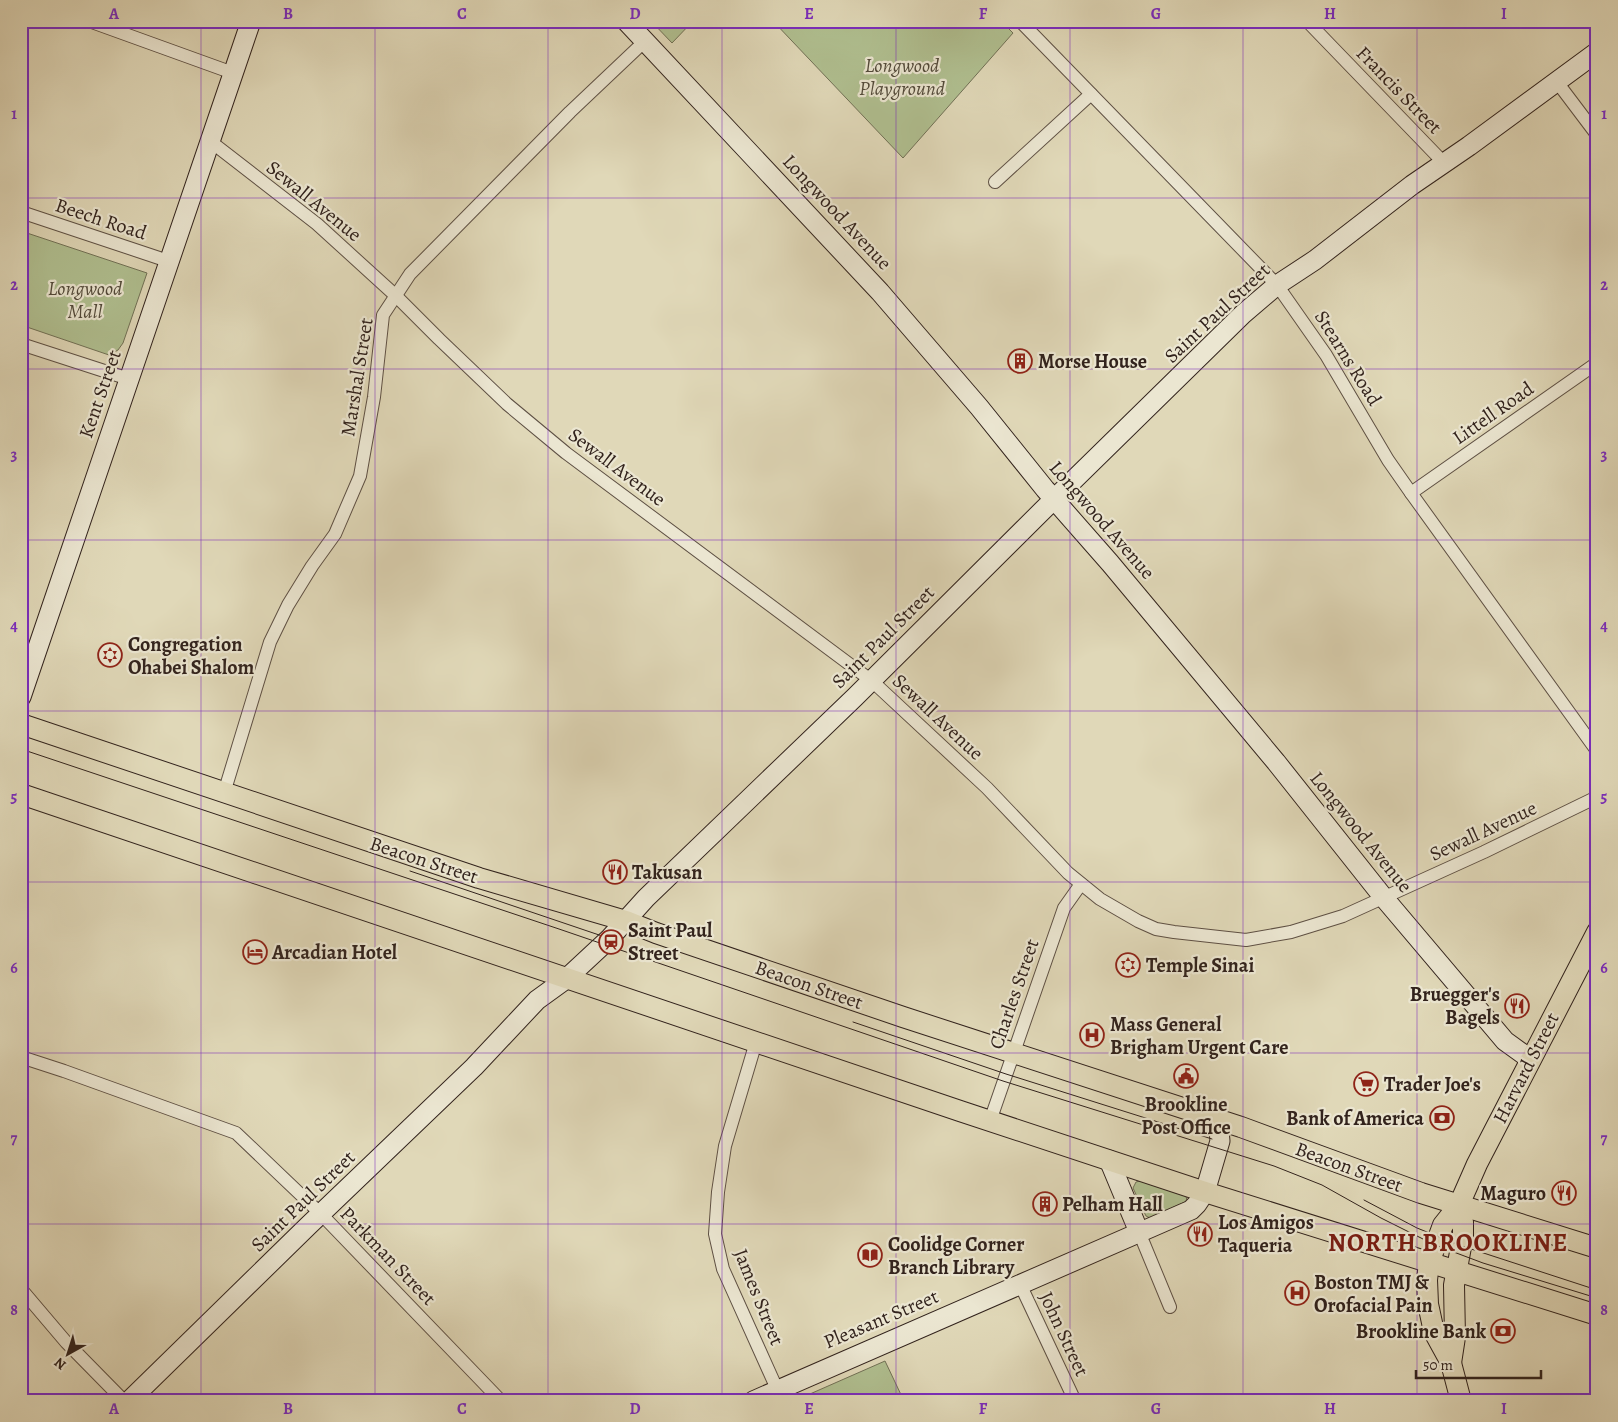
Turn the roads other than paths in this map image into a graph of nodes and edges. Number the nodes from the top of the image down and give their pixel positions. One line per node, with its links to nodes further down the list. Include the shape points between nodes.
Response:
1 (89, 21): 8 (street)
2 (251, 21): 8 (main road, Kent Street)
3 (626, 21): 6 (main road, Longwood Avenue)
4 (1307, 21): 13 (street, Francis Street)
5 (1022, 23): 10 (street, Stearns Road)
6 (645, 41): 18 (street, Marshal Street, via 431,252); 23 (main road, Longwood Avenue, via 880,292)
7 (1597, 52): 9 (main road, Saint Paul Street)
8 (233, 73): 12 (main road, Kent Street)
9 (1557, 82): 11 (street); 13 (main road, Saint Paul Street)
10 (1091, 94): 14 (street); 17 (street, Stearns Road)
11 (1597, 134)
12 (210, 141): 16 (main road, Kent Street); 18 (street, Sewall Avenue, via 317,224)
13 (1444, 163): 17 (main road, Saint Paul Street)
14 (995, 182)
15 (21, 212): 16 (street, Beech Road)
16 (168, 261): 21 (main road, Kent Street)
17 (1277, 285): 22 (street, Stearns Road, via 1326,355); 23 (main road, Saint Paul Street, via 1243,314)
18 (395, 295): 24 (street, Sewall Avenue, via 507,404 566,453); 28 (street, Marshal Street, via 383,315 374,397 360,476 335,534 288,605 270,642)
19 (21, 344): 21 (street)
20 (1597, 363): 22 (street, Littell Road)
21 (129, 379): 25 (main road, Kent Street)
22 (1410, 492): 27 (street, Stearns Road)
23 (1054, 499): 24 (main road, Saint Paul Street); 32 (main road, Longwood Avenue, via 1276,762)
24 (872, 681): 31 (street, Sewall Avenue, via 987,788); 33 (main road, Saint Paul Street)
25 (21, 697)
26 (21, 724): 28 (main road, Beacon Street)
27 (1597, 751)
28 (224, 793): 33 (main road, Beacon Street, via 507,887)
29 (21, 794): 35 (main road)
30 (1597, 797): 32 (street, Sewall Avenue)
31 (1081, 884): 32 (street, Sewall Avenue, via 1120,912 1156,929 1246,940 1291,932 1343,916); 37 (street, Charles Street, via 1064,908)
32 (1384, 898): 39 (main road, Longwood Avenue, via 1505,1041)
33 (626, 921): 35 (main road, Saint Paul Street); 37 (main road, Beacon Street)
34 (1595, 941): 39 (main road, Harvard Street)
35 (566, 979): 36 (main road); 45 (main road, Saint Paul Street, via 537,1000 474,1067)
36 (756, 1042): 41 (main road); 55 (street, James Street, via 725,1146 715,1234 723,1269)
37 (1013, 1053): 40 (main road, Beacon Street); 41 (street, Charles Street)
38 (21, 1057): 45 (street, Parkman Street, via 236,1133)
39 (1530, 1059): 44 (main road, Harvard Street)
40 (1210, 1117): 43 (main road, Pleasant Street, via 1219,1130 1220,1141); 44 (main road, Beacon Street)
41 (990, 1121): 42 (main road)
42 (1109, 1160): 43 (main road); 46 (main road)
43 (1205, 1192): 46 (main road, Pleasant Street, via 1191,1210); 48 (main road)
44 (1459, 1205): 47 (main road, Beacon Street); 48 (main road, Harvard Street, via 1443,1225); 49 (main road, Harvard Street, via 1463,1236)
45 (321, 1214): 57 (main road, Saint Paul Street); 58 (street, Parkman Street)
46 (1138, 1232): 50 (main road, Pleasant Street); 52 (street)
47 (1597, 1248)
48 (1430, 1262): 49 (main road); 54 (main road, Harvard Street, via 1427,1280 1430,1314 1437,1340)
49 (1456, 1271): 53 (main road); 54 (main road, Harvard Street)
50 (1020, 1284): 55 (main road, Pleasant Street); 60 (street, John Street)
51 (21, 1289): 56 (street, via 66,1342)
52 (1170, 1308)
53 (1597, 1316)
54 (1451, 1362): 61 (main road, Harvard Street)
55 (777, 1389): 59 (main road, Pleasant Street)
56 (124, 1401)
57 (129, 1401)
58 (501, 1401)
59 (753, 1401)
60 (1075, 1401)
61 (1461, 1401)

